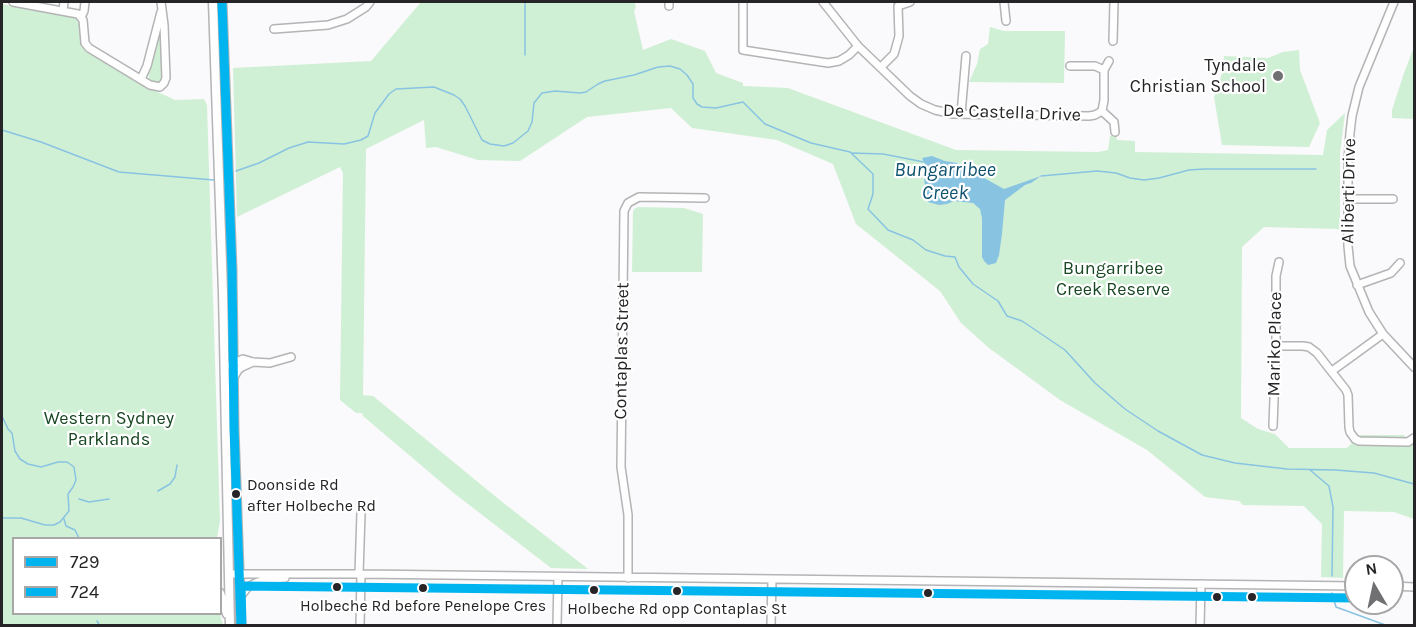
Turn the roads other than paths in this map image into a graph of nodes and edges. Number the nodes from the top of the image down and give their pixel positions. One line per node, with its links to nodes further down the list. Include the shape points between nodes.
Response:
1 (13, 2): 14 (street)
2 (64, 2): 14 (street)
3 (85, 2): 15 (street)
4 (213, 2): 44 (main road)
5 (222, 2): 36 (main road)
6 (370, 2): 17 (street, via 347,19 328,26)
7 (743, 2): 19 (street, via 743,50 828,63 839,61)
8 (823, 2): 19 (street, De Castella Drive)
9 (910, 2): 23 (street, via 898,6 899,36 894,54)
10 (1004, 2): 16 (street)
11 (1114, 2): 18 (street)
12 (1394, 2): 31 (street, Aliberti Drive, via 1359,87 1352,116)
13 (162, 6): 25 (street); 25 (street, via 166,78 160,87)
14 (63, 11): 15 (street)
15 (81, 17): 25 (street, via 86,46)
16 (1006, 21)
17 (274, 29)
18 (1113, 41)
19 (858, 46): 23 (street, De Castella Drive)
20 (966, 56): 27 (street)
21 (1109, 61): 24 (street)
22 (1070, 66): 24 (street)
23 (880, 67): 27 (street, De Castella Drive, via 921,104 940,112)
24 (1104, 70): 26 (street)
25 (141, 79)
26 (1102, 111): 27 (street, De Castella Drive, via 1089,116); 28 (street, via 1114,122)
27 (961, 114)
28 (1115, 132)
29 (705, 198): 53 (street, Contaplas Street, via 639,197 628,203 624,211 621,467 628,515)
30 (1393, 199): 31 (street)
31 (1348, 200): 34 (street, Aliberti Drive, via 1350,266)
32 (1279, 262): 37 (street, Mariko Place)
33 (1400, 263): 34 (street, via 1390,273)
34 (1357, 285): 35 (street, Aliberti Drive)
35 (1383, 334): 42 (street, Aliberti Drive); 43 (street)
36 (233, 339): 39 (street); 41 (main road)
37 (1276, 346): 43 (street, via 1309,347); 45 (street, Mariko Place)
38 (291, 357): 40 (street, via 270,363)
39 (244, 359): 40 (street); 41 (street)
40 (253, 362): 44 (street)
41 (233, 363): 44 (main road)
42 (1414, 367)
43 (1332, 371): 46 (street, via 1348,395 1349,427 1355,439 1408,442)
44 (229, 378): 48 (main road); 49 (main road)
45 (1273, 426)
46 (1414, 438)
47 (361, 513): 51 (street)
48 (229, 574): 49 (street); 59 (main road)
49 (240, 574): 50 (street); 57 (main road)
50 (299, 574): 51 (street); 57 (street, via 264,579 248,587)
51 (360, 574): 52 (street); 61 (street)
52 (558, 577): 53 (street); 62 (street)
53 (628, 578): 54 (street)
54 (772, 579): 55 (street); 63 (street)
55 (1201, 584): 56 (street); 64 (street)
56 (1344, 586)
57 (240, 597): 60 (main road)
58 (222, 599): 59 (main road)
59 (230, 624)
60 (241, 626)
61 (360, 626)
62 (557, 626)
63 (771, 626)
64 (1200, 626)

